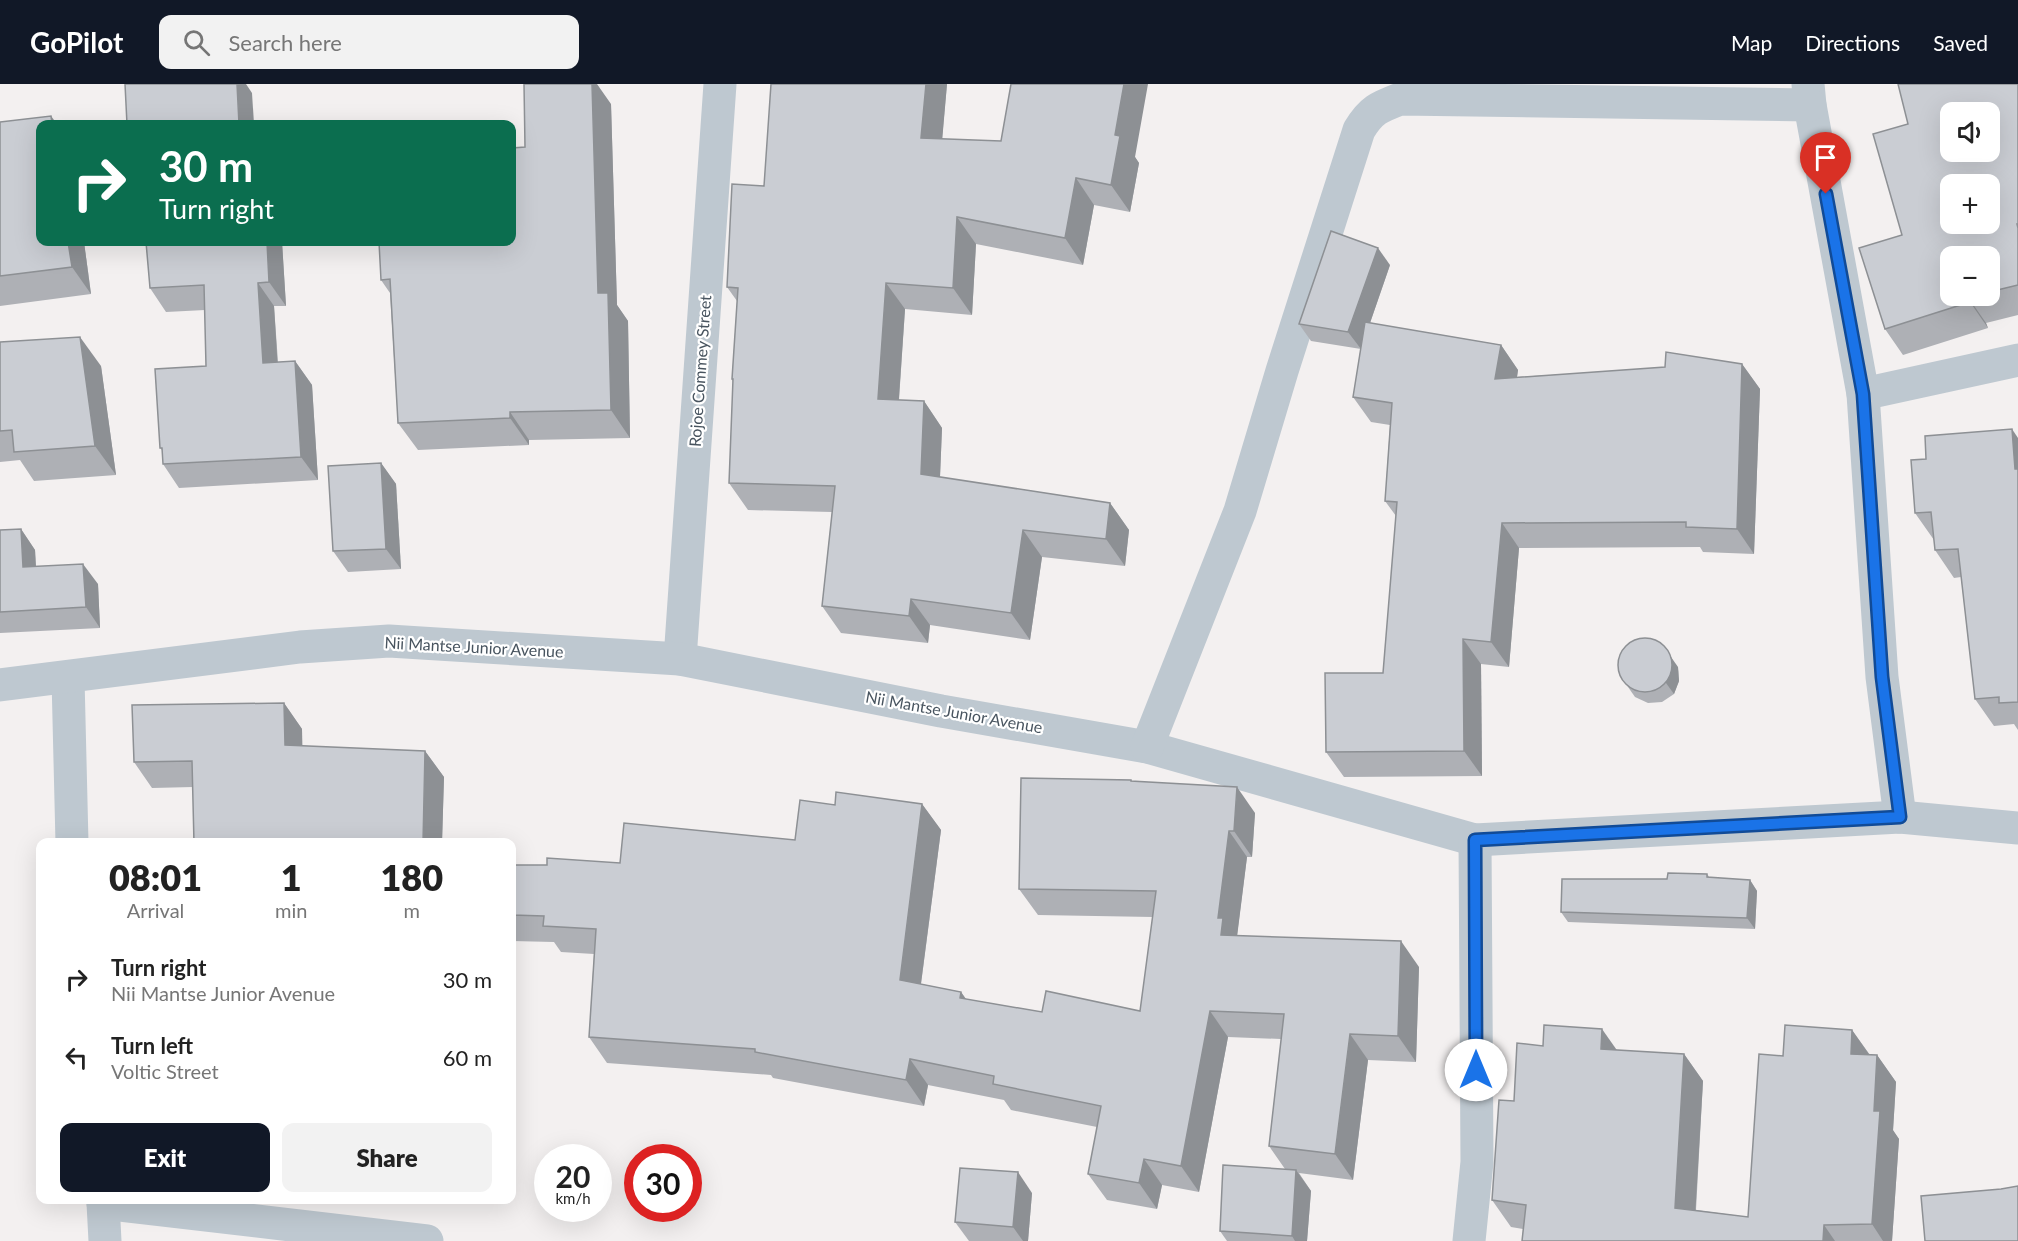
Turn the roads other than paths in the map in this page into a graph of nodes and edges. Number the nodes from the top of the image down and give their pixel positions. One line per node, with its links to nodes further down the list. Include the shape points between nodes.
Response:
1 (720, 84): 5 (street, Rojoe Commey Street)
2 (1809, 94): 4 (street); 8 (street, via 1400,99 1368,115 1359,130 1240,511)
3 (2018, 360): 4 (street)
4 (1863, 394): 9 (street, via 1882,677)
5 (680, 658): 6 (street, Nii Mantse Junior Avenue, via 389,641 300,647); 8 (street, Nii Mantse Junior Avenue, via 941,711)
6 (68, 678): 7 (street, Nii Mantse Junior Avenue); 11 (street)
7 (0, 685)
8 (1147, 747): 12 (street, Nii Mantse Junior Avenue)
9 (1900, 817): 10 (street, Nii Mantse Junior Avenue); 12 (street, Nii Mantse Junior Avenue)
10 (2018, 828)
11 (72, 838)
12 (1475, 840): 17 (street, via 1477,1162)
13 (103, 1204): 15 (street)
14 (120, 1204): 16 (street)
15 (105, 1241)
16 (427, 1241)
17 (1470, 1241)

